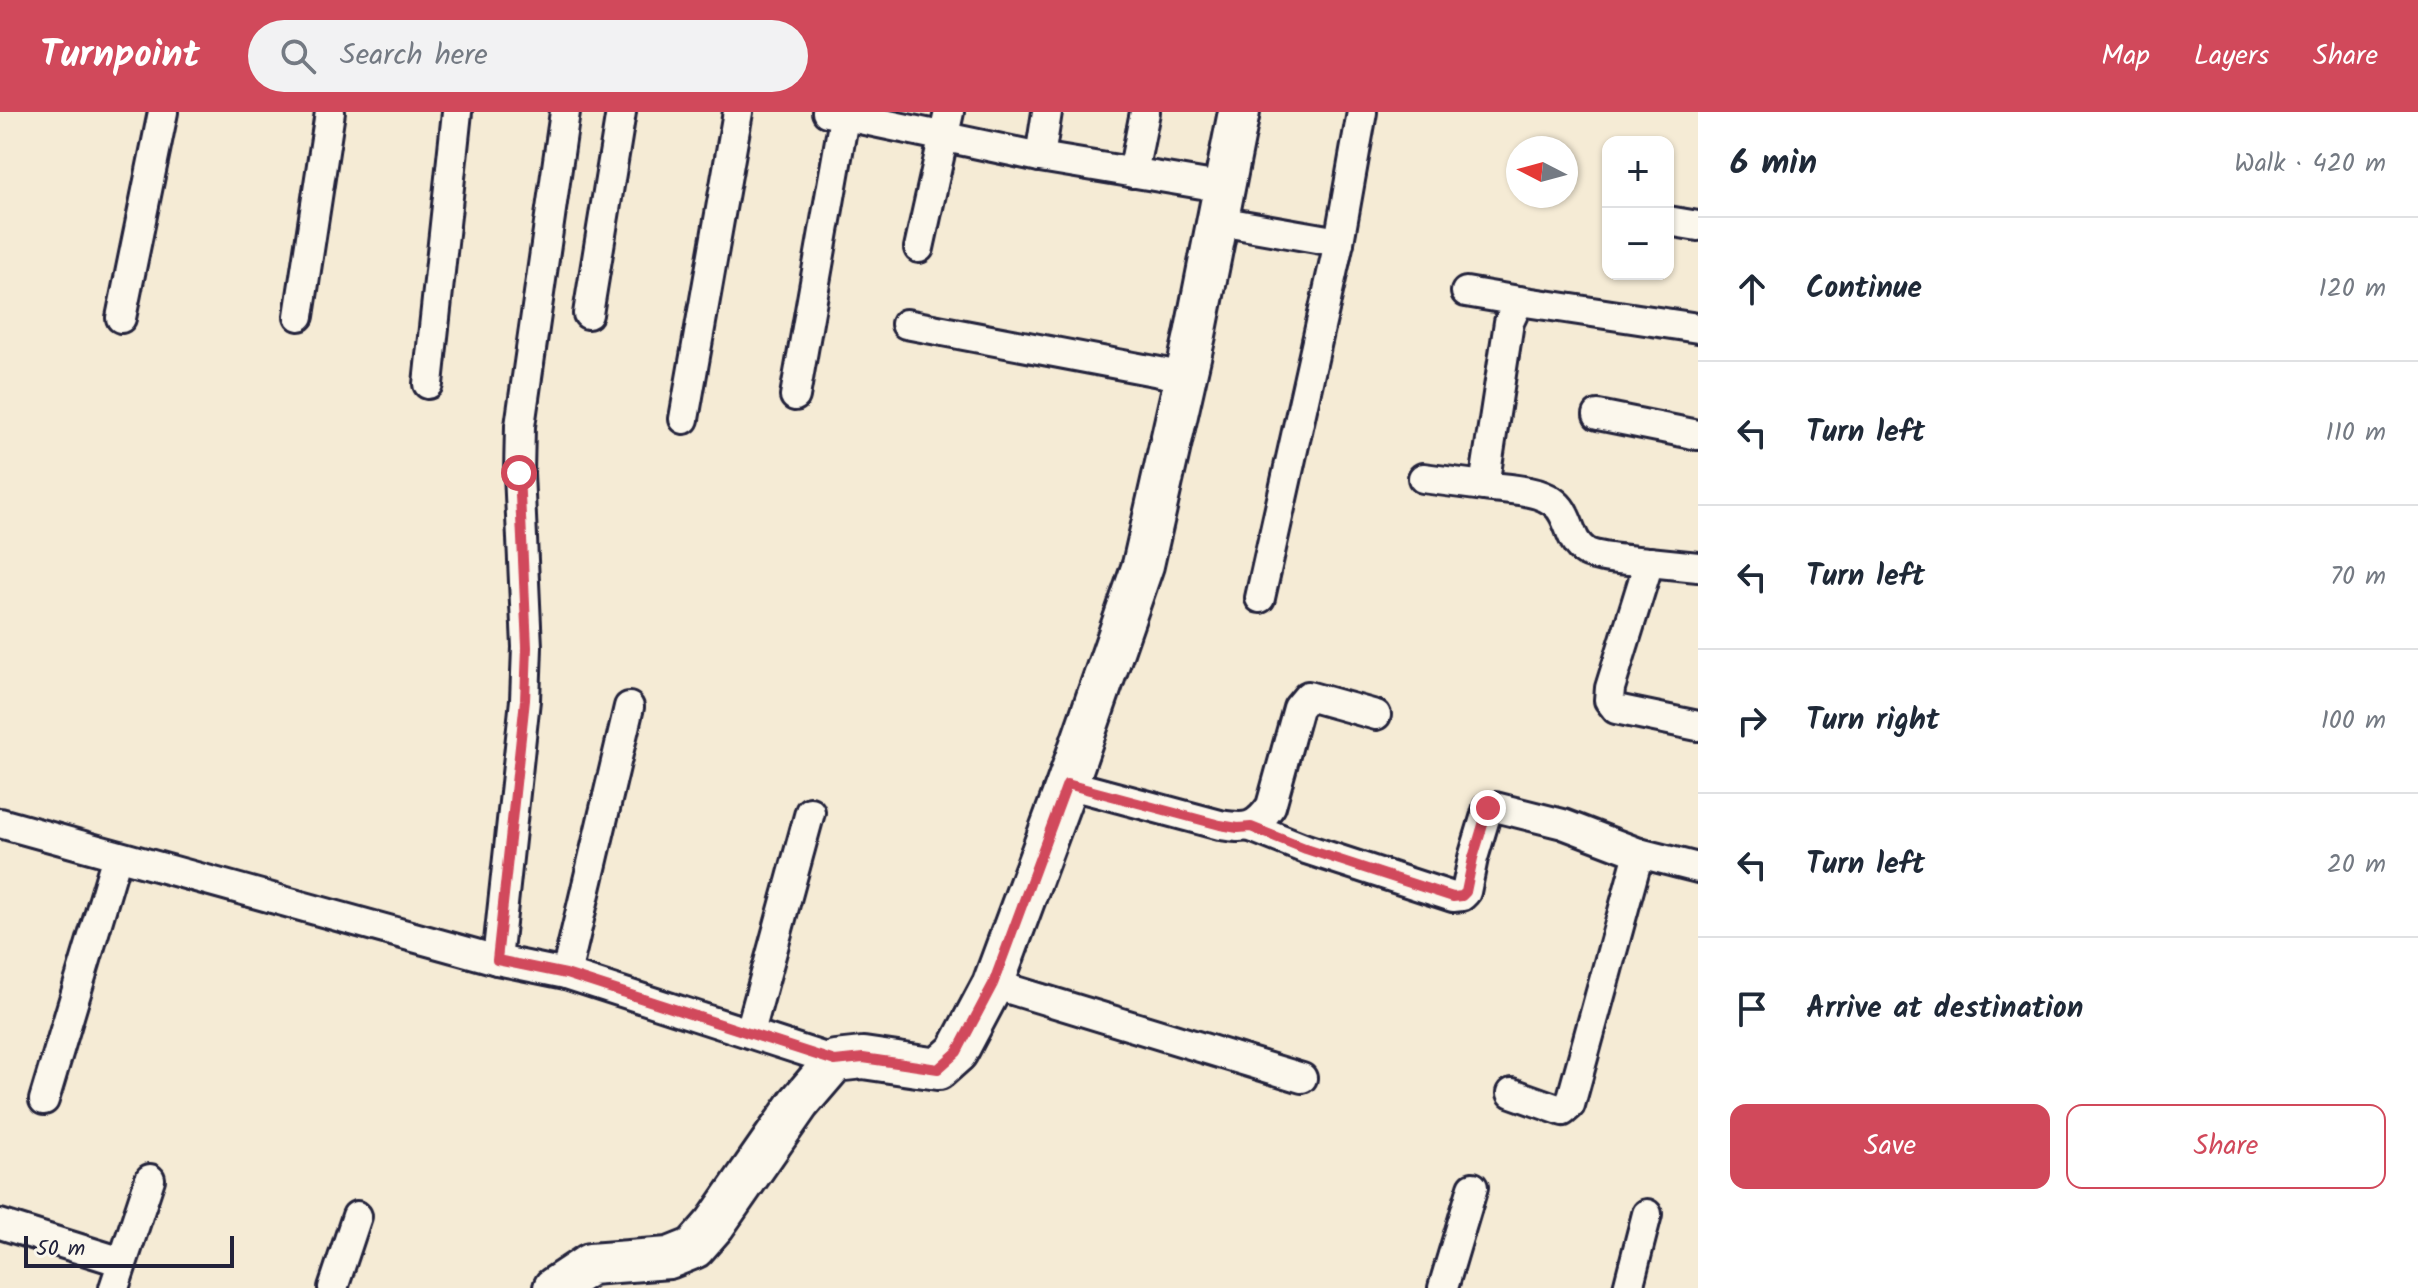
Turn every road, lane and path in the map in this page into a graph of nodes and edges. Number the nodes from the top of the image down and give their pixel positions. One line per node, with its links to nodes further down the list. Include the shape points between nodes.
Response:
1 (163, 112): 24 (street)
2 (330, 112): 23 (street)
3 (457, 112): 28 (street)
4 (565, 112): 48 (street, via 520,426 525,700)
5 (621, 112): 22 (street)
6 (738, 112): 31 (street)
7 (1047, 112): 13 (street)
8 (1145, 112): 14 (street)
9 (1239, 112): 15 (street)
10 (1362, 112): 18 (street)
11 (839, 113): 12 (street); 29 (street)
12 (946, 124): 13 (street); 19 (street)
13 (1040, 157): 14 (street)
14 (1133, 173): 15 (street)
15 (1222, 205): 18 (street); 27 (street)
16 (1674, 222): 17 (street)
17 (1698, 226)
18 (1339, 242): 37 (street)
19 (919, 248)
20 (1466, 292): 21 (street)
21 (1519, 301): 26 (street); 34 (street, via 1509,322)
22 (588, 314)
23 (299, 316)
24 (121, 318)
25 (906, 324): 27 (street)
26 (1698, 328)
27 (1186, 377): 41 (street, via 1143,565)
28 (428, 384)
29 (795, 396)
30 (1598, 415): 32 (street)
31 (684, 419)
32 (1698, 435)
33 (1423, 478): 34 (street)
34 (1484, 486): 35 (street, via 1545,496 1556,503 1575,542 1589,554)
35 (1649, 562): 36 (street); 40 (street, via 1609,700 1616,709)
36 (1698, 567)
37 (1260, 598)
38 (629, 707): 49 (street)
39 (1376, 715): 44 (street, via 1308,696 1298,708 1271,806)
40 (1698, 726)
41 (1067, 784): 44 (street, via 1220,825); 50 (street)
42 (810, 812): 51 (street)
43 (0, 823): 46 (street)
44 (1251, 827): 45 (street, via 1453,897 1466,892 1488,808 1563,824)
45 (1639, 853): 47 (street); 54 (street, via 1570,1105 1563,1111)
46 (117, 856): 48 (street); 55 (street)
47 (1698, 868)
48 (497, 960): 49 (street)
49 (566, 974): 51 (street)
50 (993, 984): 52 (street, via 957,1052 938,1069 863,1058); 53 (street)
51 (750, 1032): 52 (street)
52 (835, 1061): 63 (street, via 694,1248 669,1258 590,1264)
53 (1302, 1078)
54 (1512, 1093)
55 (44, 1100)
56 (150, 1179): 61 (street)
57 (1473, 1187): 64 (street)
58 (1647, 1214): 65 (street)
59 (357, 1216): 62 (street)
60 (0, 1224): 61 (street)
61 (118, 1275)
62 (333, 1288)
63 (554, 1288)
64 (1443, 1288)
65 (1628, 1288)

